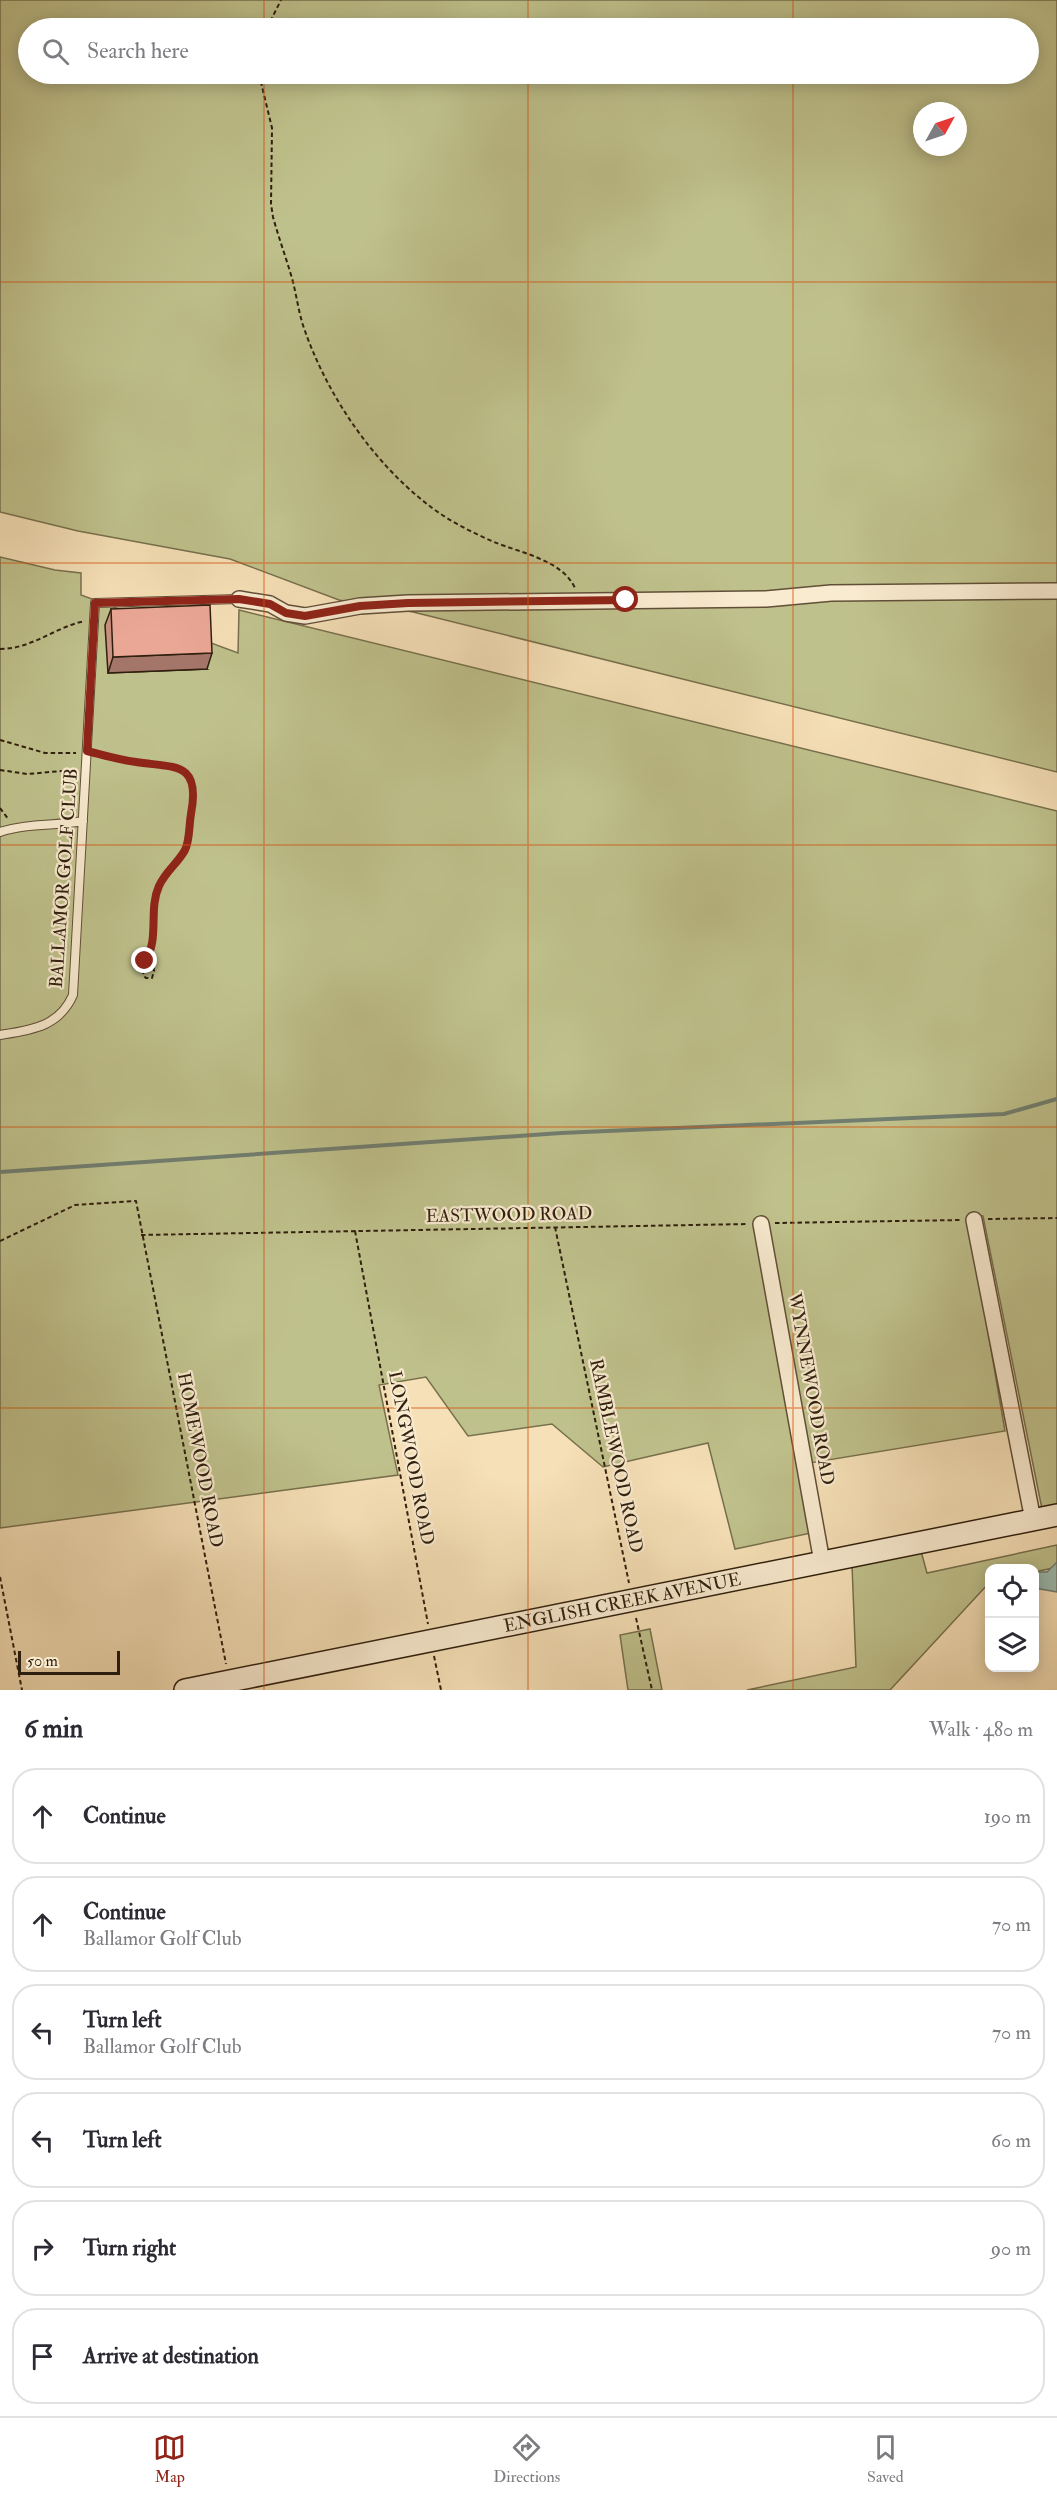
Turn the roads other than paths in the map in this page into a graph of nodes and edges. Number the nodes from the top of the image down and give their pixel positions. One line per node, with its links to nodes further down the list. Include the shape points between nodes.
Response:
1 (1057, 591): 2 (street, via 408,603 360,606 305,616)
2 (239, 599): 3 (lane, BALLAMOR GOLF CLUB, via 95,603)
3 (83, 820): 4 (lane); 5 (lane, BALLAMOR GOLF CLUB, via 73,995 62,1014 43,1027)
4 (0, 832)
5 (0, 1035)
6 (974, 1220): 9 (street)
7 (760, 1224): 10 (street, WYNNEWOOD ROAD)
8 (1057, 1515): 9 (main road, ENGLISH CREEK AVENUE)
9 (1032, 1520): 10 (main road, ENGLISH CREEK AVENUE)
10 (822, 1562): 11 (main road, ENGLISH CREEK AVENUE)
11 (185, 1690)

